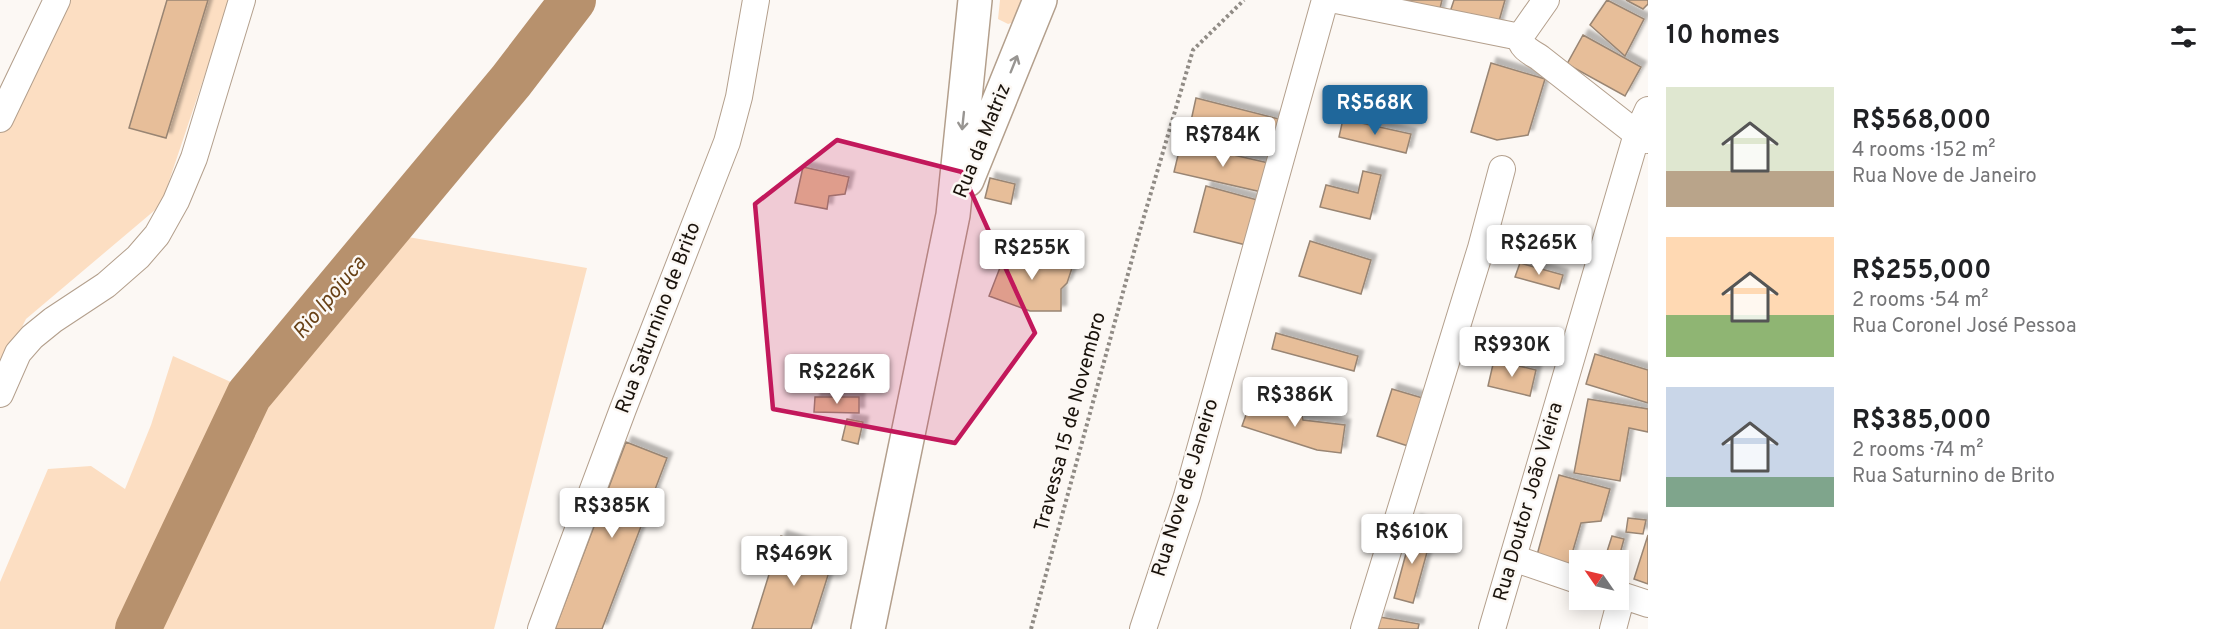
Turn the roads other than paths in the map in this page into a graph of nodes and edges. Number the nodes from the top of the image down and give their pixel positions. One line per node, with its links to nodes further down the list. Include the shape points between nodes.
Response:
1 (57, 0): 11 (street)
2 (243, 0): 15 (street, via 194,158 157,235 106,285 32,337 18,353)
3 (756, 0): 21 (street, Rua Saturnino de Brito, via 727,142)
4 (975, 0): 14 (main road, Rua da Matriz, one-way to 14)
5 (1040, 0): 14 (main road, Rua da Matriz, one-way to 5)
6 (1325, 0): 23 (street, Rua Nove de Janeiro, via 1187,496)
7 (1336, 0): 9 (street)
8 (1546, 0): 9 (street)
9 (1520, 37): 12 (street, via 1527,50)
10 (1648, 110): 12 (street, Rua Doutor João Vieira)
11 (0, 119)
12 (1643, 137): 16 (street, Rua Doutor João Vieira)
13 (1502, 169): 24 (street)
14 (953, 215): 22 (main road)
15 (0, 394)
16 (1513, 558): 17 (street); 25 (street, Rua Doutor João Vieira)
17 (1569, 577)
18 (1629, 598): 19 (street)
19 (1648, 604)
20 (1617, 610): 26 (street)
21 (541, 629)
22 (868, 629)
23 (1143, 629)
24 (1364, 629)
25 (1492, 629)
26 (1613, 629)

